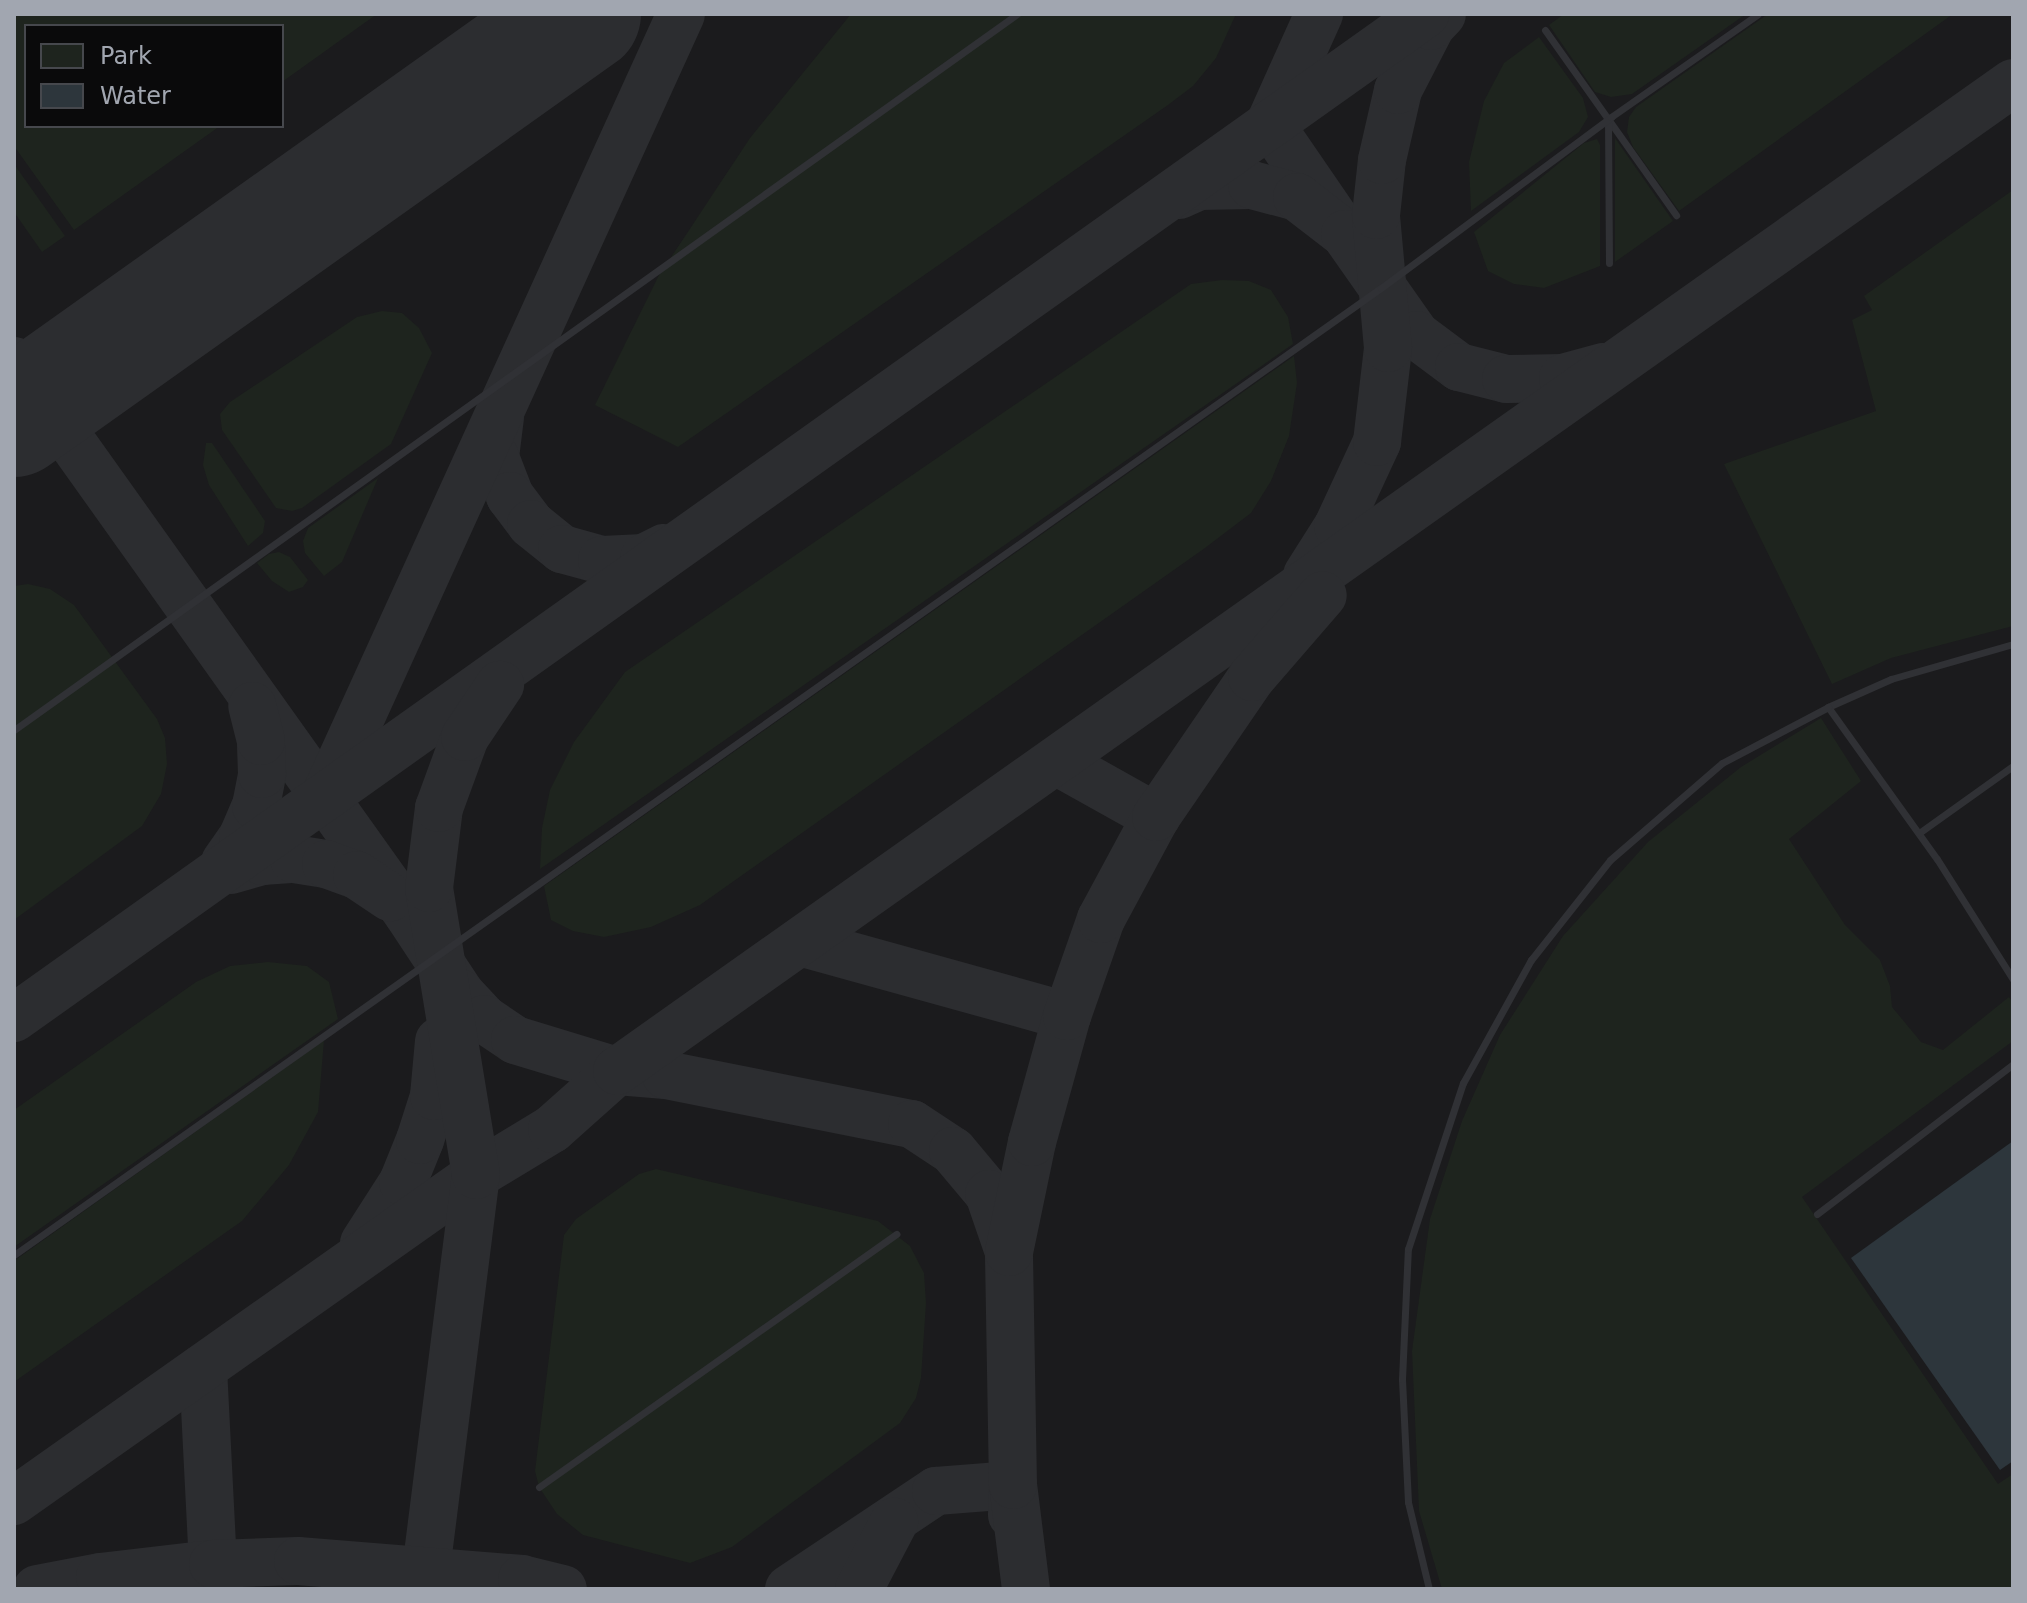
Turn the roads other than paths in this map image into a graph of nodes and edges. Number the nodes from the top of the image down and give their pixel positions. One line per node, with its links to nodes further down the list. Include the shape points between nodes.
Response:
1 (1017, 14): 9 (lane)
2 (1758, 14): 4 (lane)
3 (1545, 30): 4 (lane)
4 (1608, 119): 5 (lane); 6 (lane); 16 (lane, via 1473,222)
5 (1676, 215)
6 (1609, 263)
7 (2013, 644): 8 (lane, via 1891,679)
8 (1828, 707): 11 (lane); 18 (lane, via 1722,763 1610,860 1531,960 1463,1083 1408,1249 1402,1379 1408,1502)
9 (14, 730)
10 (2013, 766): 11 (lane)
11 (1919, 833): 12 (lane)
12 (2013, 979)
13 (2013, 1064): 14 (lane)
14 (1817, 1214)
15 (896, 1234): 17 (lane)
16 (14, 1255)
17 (539, 1487)
18 (1429, 1589)

